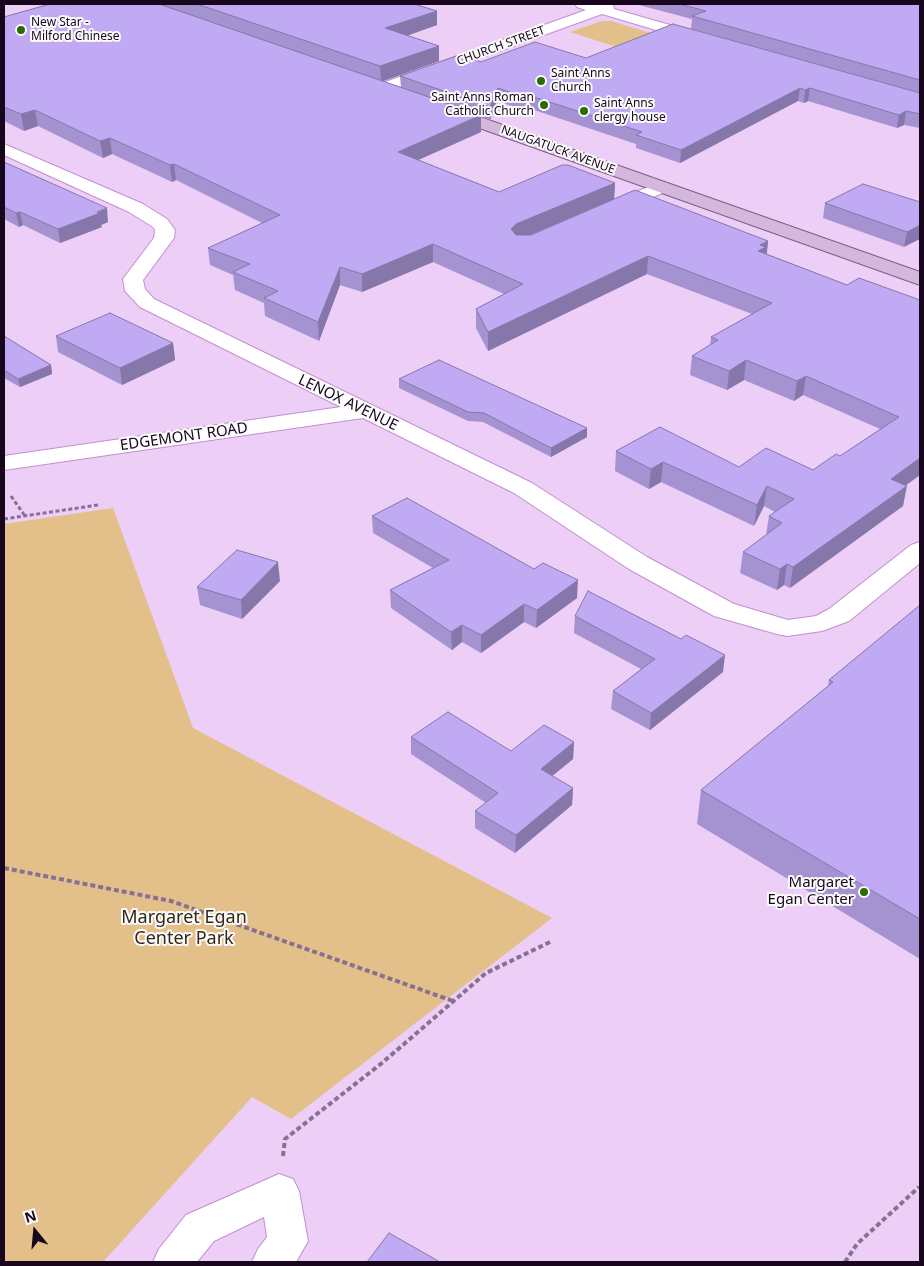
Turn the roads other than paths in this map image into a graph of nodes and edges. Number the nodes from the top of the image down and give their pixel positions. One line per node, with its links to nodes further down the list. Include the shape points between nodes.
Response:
1 (582, 4): 3 (street)
2 (618, 4): 3 (street, CHURCH STREET)
3 (602, 10): 4 (street); 6 (street, CHURCH STREET)
4 (712, 41)
5 (366, 82): 6 (main road)
6 (383, 88): 7 (main road)
7 (406, 96)
8 (434, 106): 10 (main road, NAUGATUCK AVENUE)
9 (4, 149): 13 (street, LENOX AVENUE, via 136,208 160,223 165,230 164,238 133,279 135,291 147,303)
10 (661, 187): 11 (street); 12 (main road, NAUGATUCK AVENUE)
11 (592, 217)
12 (920, 278)
13 (364, 411): 14 (street, EDGEMONT ROAD); 15 (street, LENOX AVENUE, via 536,495 607,544 683,590 724,610 787,628 808,627 839,615)
14 (4, 463)
15 (920, 550)
16 (173, 1262): 17 (street, via 200,1228 279,1191 288,1241)
17 (272, 1262)

